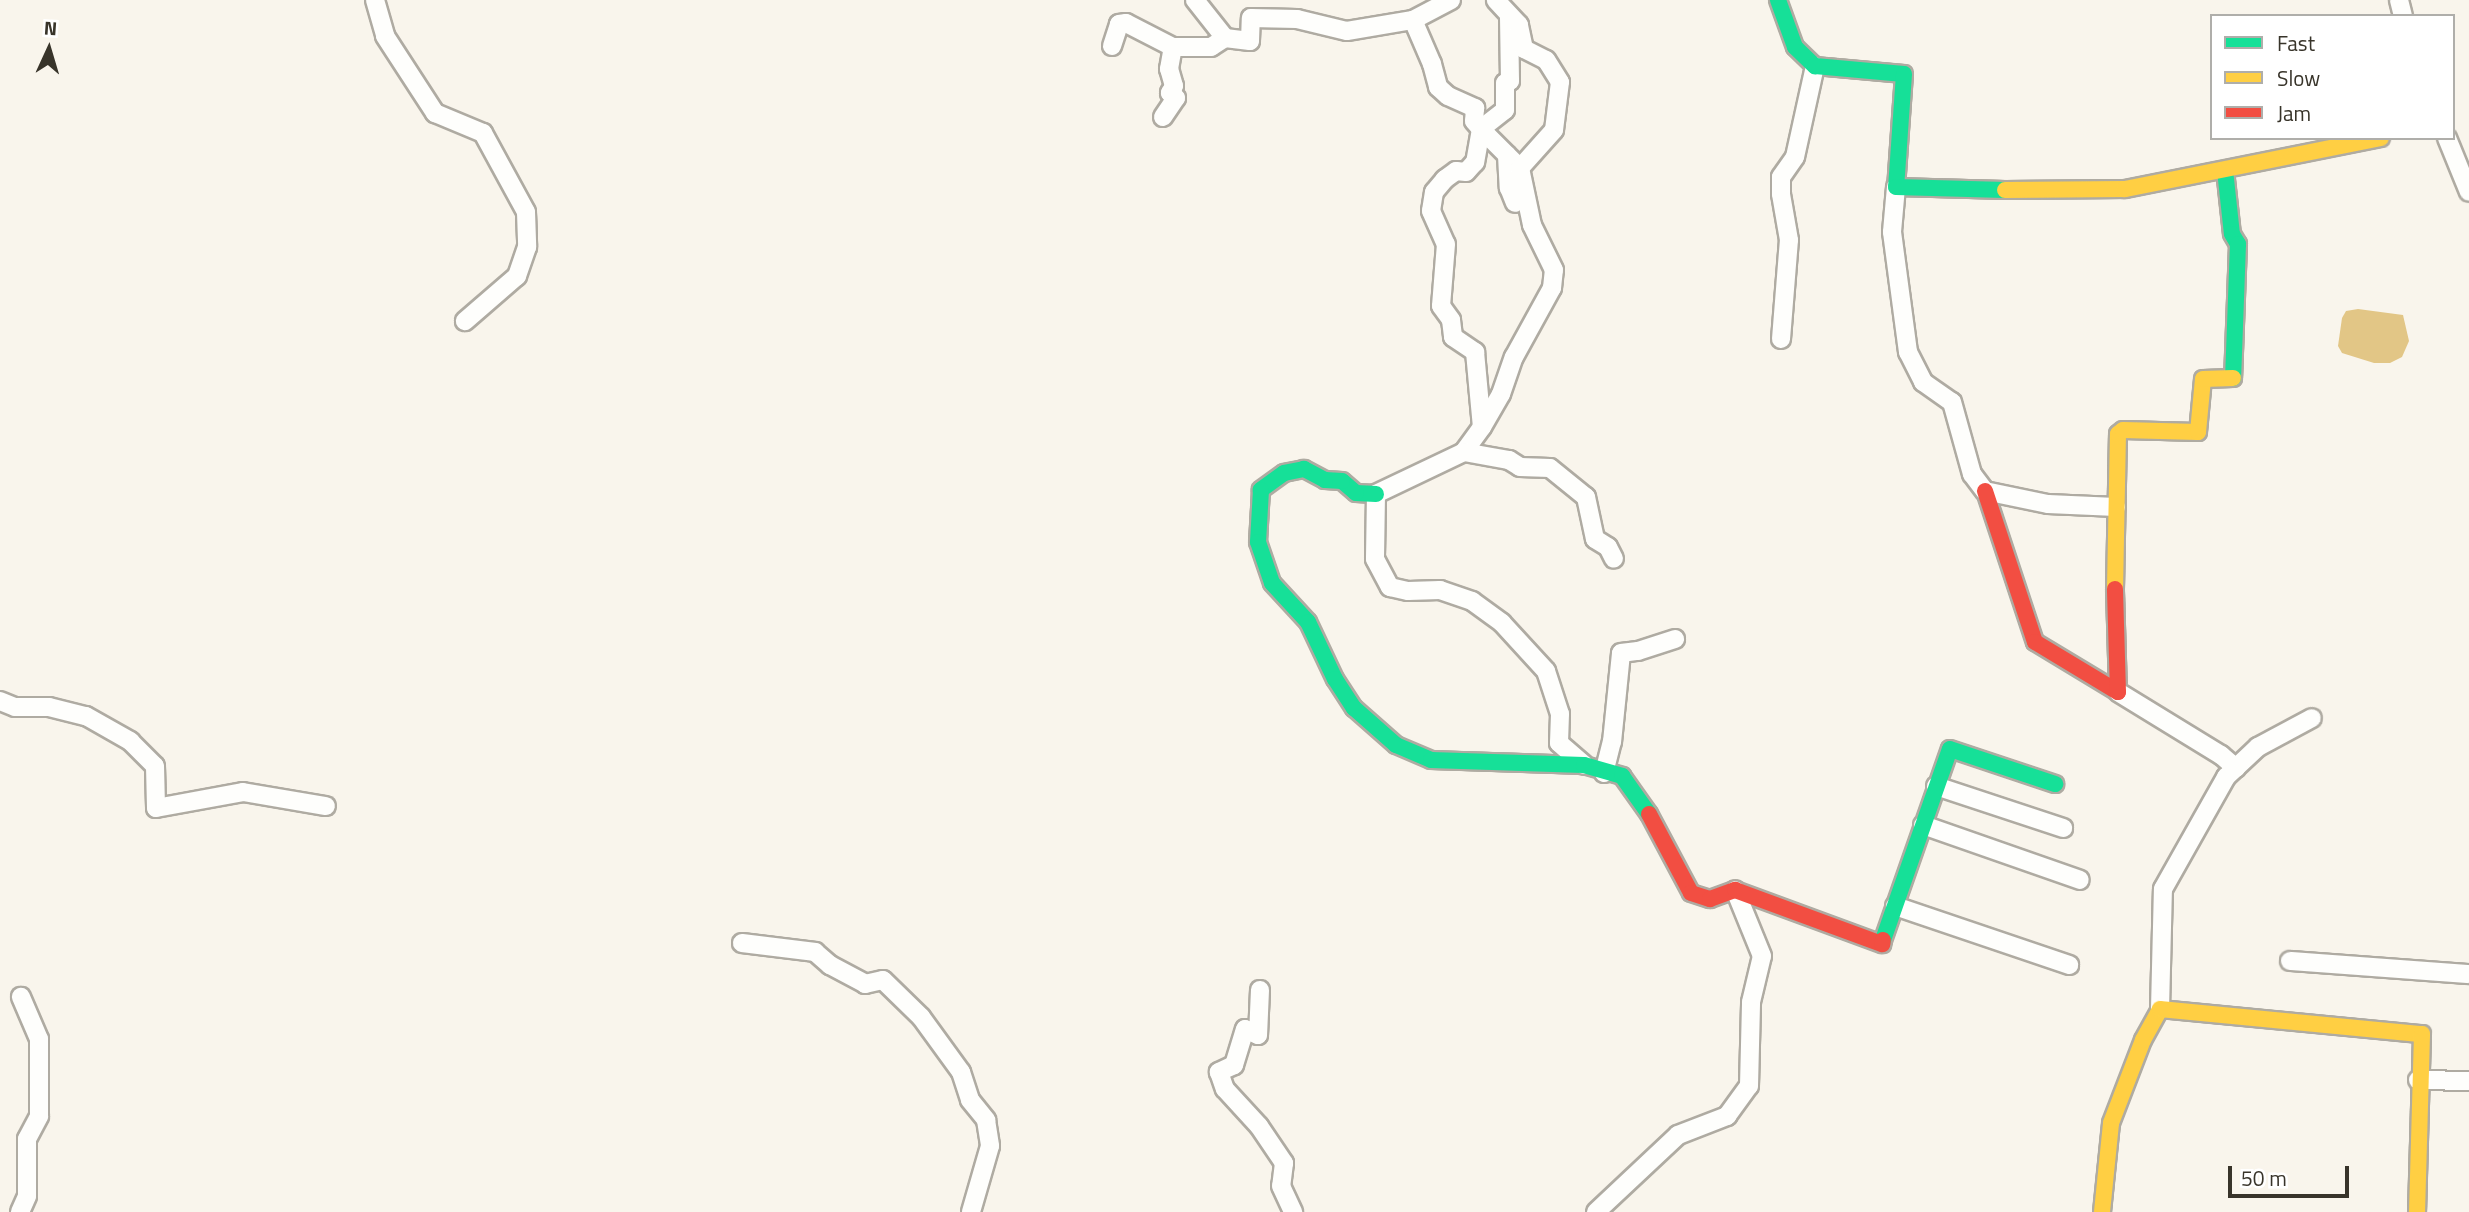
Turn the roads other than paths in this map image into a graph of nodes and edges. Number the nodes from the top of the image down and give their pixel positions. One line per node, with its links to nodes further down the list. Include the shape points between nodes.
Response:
1 (375, 0): 22 (street, via 385,36 435,113 483,133 526,212 527,247 517,276)
2 (1195, 0): 8 (street)
3 (1451, 0): 7 (street)
4 (1496, 0): 6 (street)
5 (1778, 0): 11 (street, via 1796,47)
6 (1509, 14): 12 (street, via 1510,81 1506,83); 17 (street, via 1518,25 1524,49 1546,60 1560,82 1554,130)
7 (1413, 20): 8 (street, via 1347,32 1297,19 1251,18 1250,41); 14 (street, via 1438,87 1475,108 1474,121)
8 (1224, 38): 10 (street, via 1211,47)
9 (1112, 46): 10 (street, via 1119,24 1126,23)
10 (1172, 47): 13 (street, via 1169,69 1174,86 1170,93 1176,98)
11 (1815, 65): 19 (street, via 1904,74); 23 (street, via 1795,157 1781,177 1789,240)
12 (1505, 110): 14 (street); 17 (street, via 1497,128)
13 (1163, 117)
14 (1480, 129): 17 (street); 24 (street, via 1475,162 1466,172 1456,171 1445,178 1434,192 1431,211 1446,244 1441,306 1451,320 1453,337 1475,352)
15 (2371, 140): 18 (street)
16 (2447, 140): 20 (street)
17 (1510, 159): 21 (street, via 1509,188); 24 (street, via 1532,225 1554,270 1552,288)
18 (2225, 170): 19 (street, via 2125,189); 28 (street, via 2232,234 2238,244 2235,374 2227,380 2203,379 2198,432 2120,431)
19 (1896, 187): 26 (street, via 1892,232 1908,352 1923,382 1952,402 1972,474)
20 (2469, 192)
21 (1515, 202)
22 (465, 321)
23 (1781, 339)
24 (1482, 427): 25 (street)
25 (1464, 452): 27 (street); 29 (street, via 1509,460 1520,467 1550,468 1586,498 1595,539 1608,547)
26 (1985, 491): 28 (street, via 2048,504); 31 (street, via 2035,642)
27 (1376, 494): 34 (street, via 1376,559 1390,587 1440,590 1472,601 1502,622 1546,671 1560,714 1559,744); 34 (street, via 1356,493 1342,481 1325,480 1304,469 1284,473 1261,490 1258,542 1272,583 1308,622 1354,708 1396,746 1431,760)
28 (2116, 507): 31 (street)
29 (1614, 559)
30 (1675, 639): 36 (street, via 1621,653 1612,742)
31 (2118, 692): 35 (street)
32 (0, 701): 39 (street, via 86,716 130,741 155,766 156,808 243,792)
33 (2312, 718): 35 (street, via 2258,747)
34 (1584, 765): 36 (street)
35 (2236, 768): 51 (street, via 2226,777 2163,889)
36 (1604, 773): 43 (street, via 1622,776 1656,824 1691,893 1710,899)
37 (2055, 783): 38 (street, via 1954,748 1948,751)
38 (1936, 786): 40 (street); 41 (street)
39 (326, 806)
40 (1923, 825): 42 (street); 44 (street)
41 (2063, 828)
42 (2080, 880)
43 (1735, 890): 44 (street, via 1882,944); 57 (street, via 1762,956 1751,1002 1749,1086 1727,1116 1678,1135)
44 (1895, 906): 47 (street)
45 (742, 943): 55 (street, via 815,953 865,984 883,980 920,1017 961,1072 970,1100 986,1120 990,1146)
46 (2290, 961): 48 (street)
47 (2069, 965)
48 (2469, 974)
49 (1260, 990): 56 (street, via 1258,1035 1245,1029 1234,1065 1219,1072 1225,1089 1259,1126 1284,1163 1281,1186)
50 (21, 997): 54 (street, via 39,1038 40,1115 27,1139 27,1196)
51 (2160, 1009): 52 (street, via 2422,1034); 58 (street, via 2111,1123)
52 (2418, 1080): 53 (street); 59 (street)
53 (2469, 1081)
54 (20, 1212)
55 (971, 1212)
56 (1293, 1212)
57 (1596, 1212)
58 (2102, 1212)
59 (2417, 1212)

